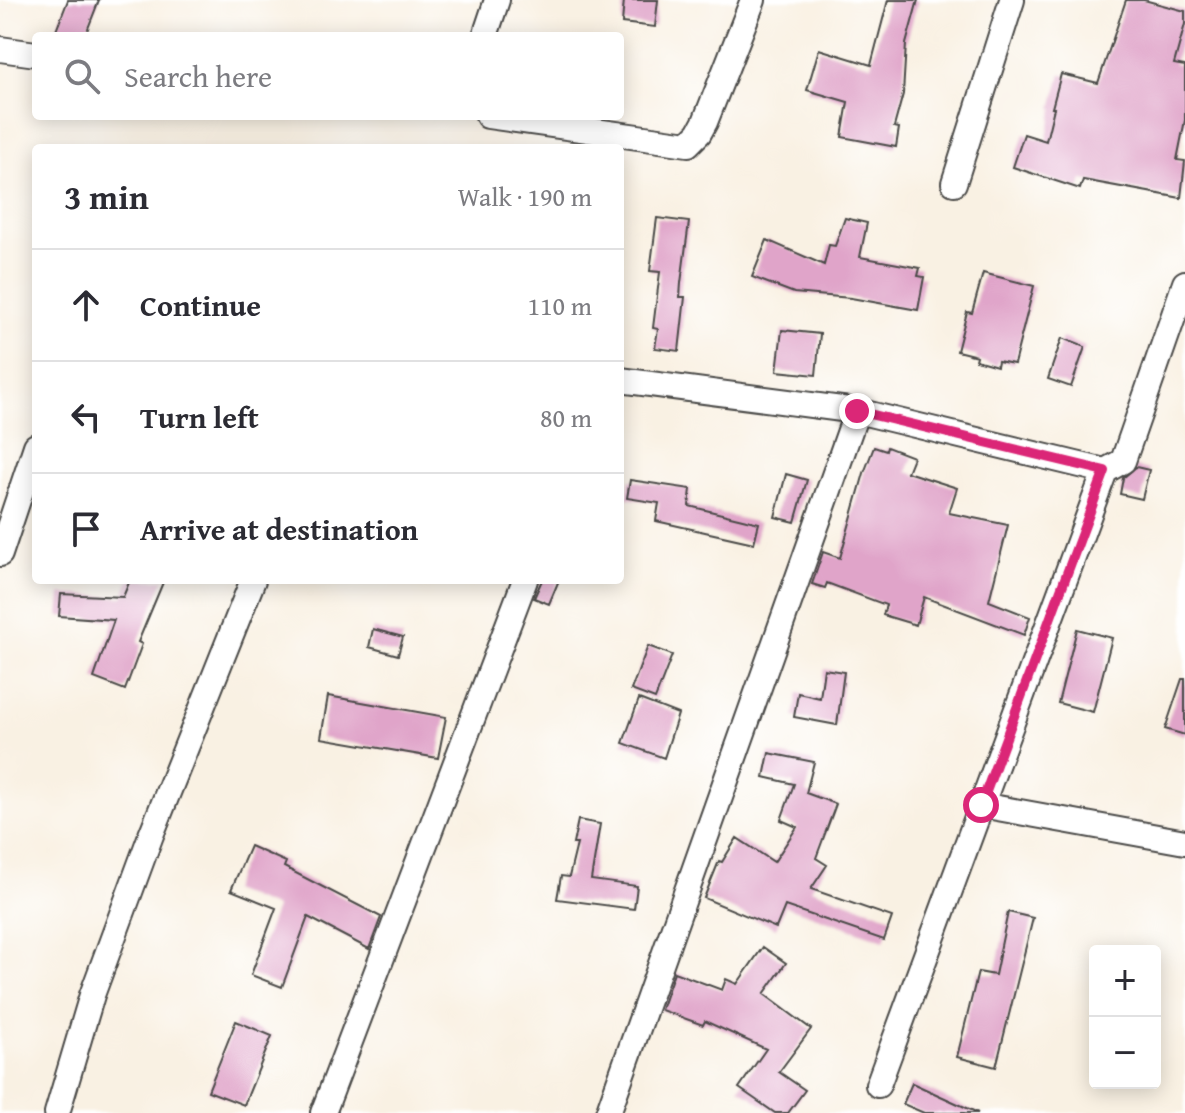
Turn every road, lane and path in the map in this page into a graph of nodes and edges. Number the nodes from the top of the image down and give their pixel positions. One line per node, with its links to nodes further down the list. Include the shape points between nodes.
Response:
1 (497, 0): 4 (street)
2 (753, 0): 7 (street, via 705,122 688,144)
3 (1012, 0): 8 (street)
4 (486, 32)
5 (0, 49): 6 (street)
6 (32, 53)
7 (517, 120)
8 (954, 183)
9 (1185, 283): 10 (street)
10 (1179, 316): 14 (street, via 1123,461)
11 (624, 381): 12 (street)
12 (857, 411): 14 (street); 23 (street)
13 (32, 458): 15 (street)
14 (1105, 471): 18 (street)
15 (0, 554)
16 (251, 584): 21 (street, via 145,849 92,995)
17 (523, 584): 22 (street)
18 (981, 805): 19 (street); 20 (street)
19 (1185, 842)
20 (878, 1085)
21 (57, 1113)
22 (323, 1113)
23 (608, 1113)

